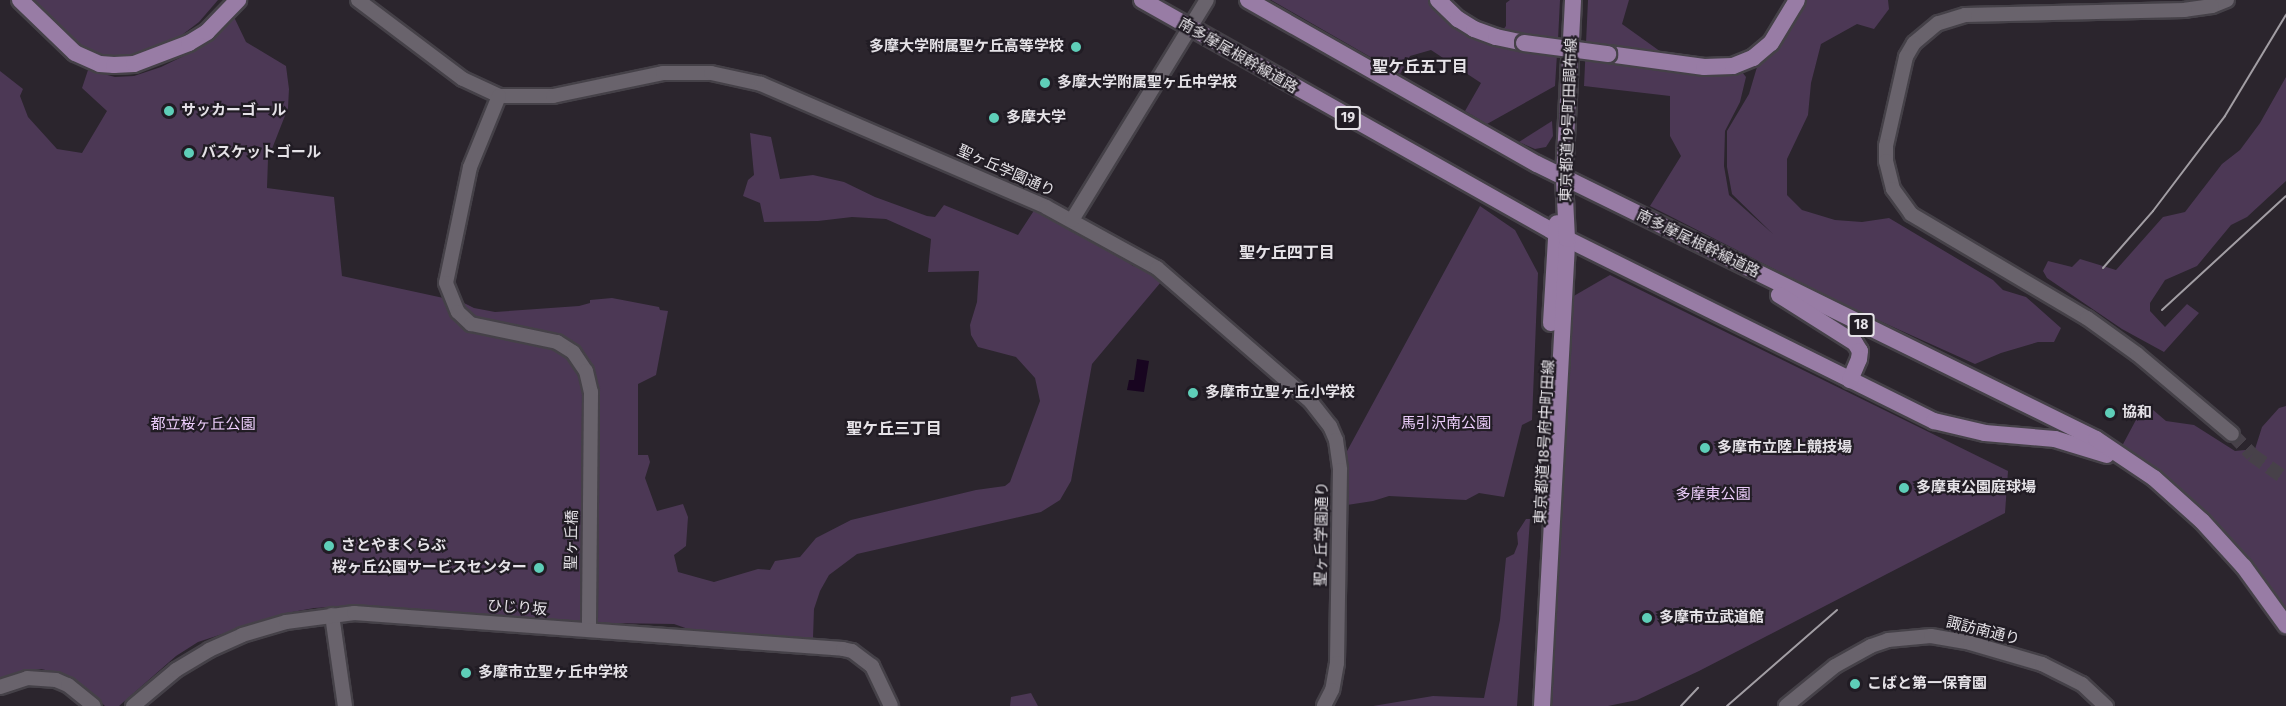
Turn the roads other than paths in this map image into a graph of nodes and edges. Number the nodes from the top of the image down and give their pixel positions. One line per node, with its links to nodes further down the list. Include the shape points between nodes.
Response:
1 (20, 0): 2 (main road, via 75,52 114,66 134,64 189,43 207,32)
2 (238, 0)
3 (358, 0): 12 (street, 聖ヶ丘学園通り, via 463,79)
4 (1142, 0): 11 (main road, 南多摩尾根幹線道路 / 19)
5 (1207, 0): 11 (street)
6 (1248, 0): 13 (main road, 南多摩尾根幹線道路)
7 (1438, 0): 9 (main road, bridge, via 1474,29 1524,43 1704,67 1733,66 1753,58 1771,42)
8 (1573, 0): 13 (main road, 東京都道19号町田調布線)
9 (1797, 0)
10 (2227, 0): 18 (street, via 2185,10 1965,15 1938,23 1914,43 1904,64 1886,161 1893,189 1911,214 2087,318)
11 (1190, 28): 14 (street); 15 (main road, 南多摩尾根幹線道路 / 19)
12 (499, 96): 14 (street, 聖ヶ丘学園通り, via 553,96 663,73 705,72 747,79 781,90); 22 (street, 聖ヶ丘橋, via 470,167 446,272 448,294 458,312 471,324 557,342 573,352 590,381)
13 (1564, 178): 15 (main road, 東京都道19号町田調布線); 16 (main road, 南多摩尾根幹線道路 / 18)
14 (1072, 220): 28 (street, 聖ヶ丘学園通り, via 1163,273 1311,402 1330,426 1340,470 1337,663 1332,690)
15 (1561, 236): 17 (main road, 南多摩尾根幹線道路 / 18); 29 (main road, 東京都道18号府中町田線); 30 (main road, 東京都道18号府中町田線)
16 (1727, 258): 17 (main road, via 1855,342 1859,359); 19 (main road, 南多摩尾根幹線道路 / 18, via 2068,424)
17 (1850, 380): 19 (main road, 南多摩尾根幹線道路 / 18, via 1946,426 2068,441)
18 (2232, 434)
19 (2154, 478): 21 (main road, 南多摩尾根幹線道路 / 18, via 2230,550)
20 (332, 615): 22 (street, ひじり坂); 25 (street, ひじり坂, via 286,622 209,650 176,670); 26 (street)
21 (2286, 625)
22 (589, 630): 27 (street, ひじり坂, via 852,651 872,666)
23 (0, 687): 24 (street, via 27,678 56,680)
24 (94, 706)
25 (133, 706)
26 (345, 706)
27 (891, 706)
28 (1324, 706)
29 (1531, 706)
30 (1542, 706)
31 (1786, 706): 32 (street, 諏訪南通り, via 1835,666 1864,649 1888,640 1931,636 2042,664 2082,684)
32 (2106, 706)

